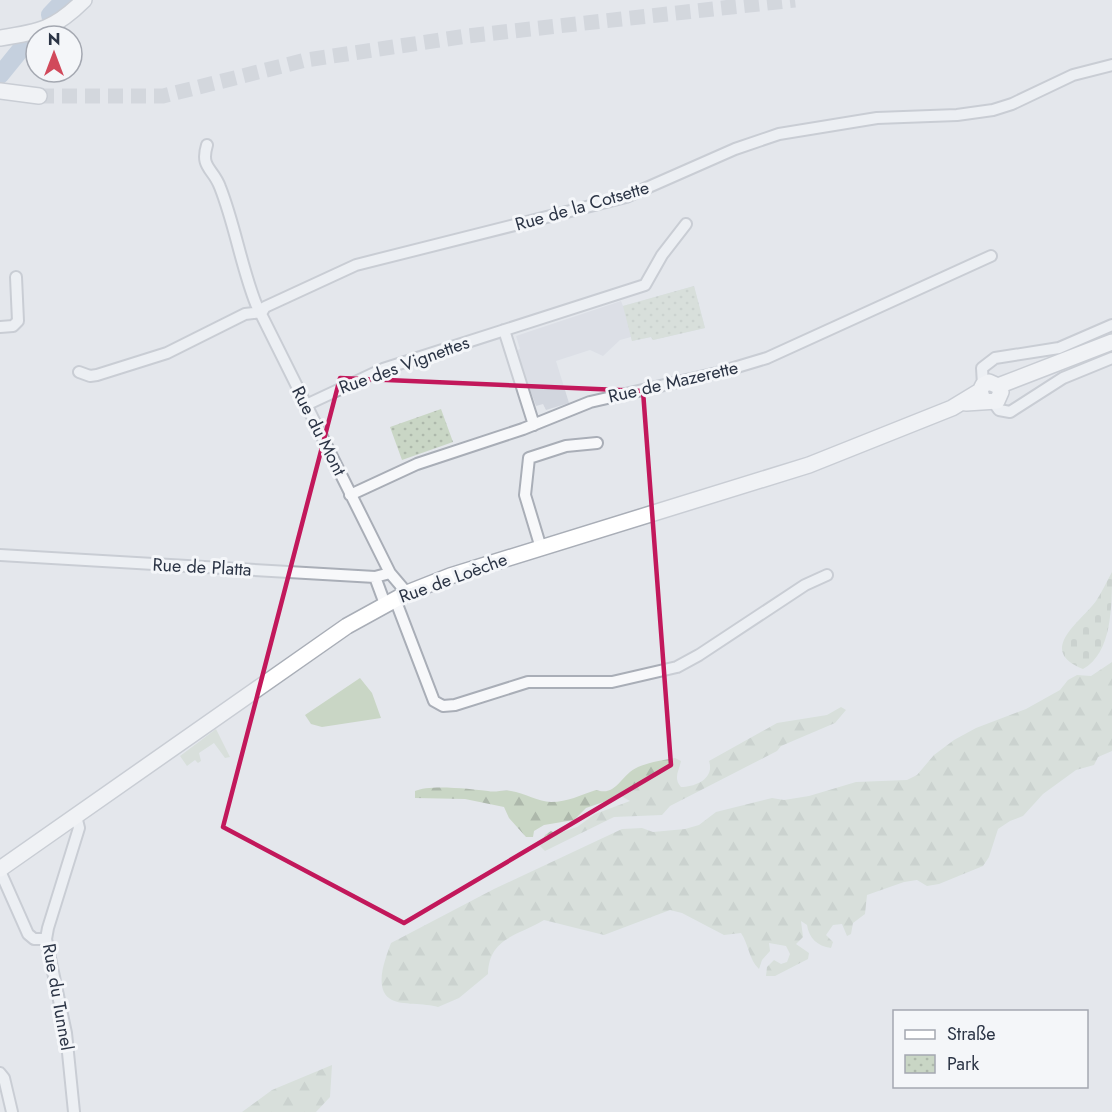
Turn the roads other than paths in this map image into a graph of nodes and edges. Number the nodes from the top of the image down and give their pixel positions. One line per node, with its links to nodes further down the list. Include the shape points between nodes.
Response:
1 (84, 0): 2 (street, via 55,25 26,35)
2 (0, 36)
3 (1112, 65): 10 (street, Rue de la Cotsette, via 1072,75 993,110 877,118 768,137 626,197 356,266)
4 (0, 80): 5 (street, via 35,95)
5 (0, 91)
6 (207, 146): 10 (street, Rue du Mont, via 205,165 219,184 245,275)
7 (686, 224): 13 (street, Rue des Vignettes, via 645,285)
8 (991, 256): 19 (street, Rue de Mazerette, via 767,358 602,398)
9 (16, 277): 12 (street, via 18,321 13,326)
10 (262, 312): 16 (street, Rue de la Cotsette, via 245,314 167,353 97,375); 18 (street, Rue du Mont)
11 (1112, 325): 17 (street, via 1059,348 988,362)
12 (0, 327)
13 (504, 330): 18 (street, Rue des Vignettes, via 375,372); 19 (street)
14 (1112, 342): 17 (street, Rue de Loèche, via 1035,374 1005,381)
15 (1112, 358): 17 (street, via 1063,378 1014,410)
16 (79, 372)
17 (993, 394): 23 (street, Rue de Loèche, via 809,465)
18 (306, 405): 21 (street, Rue du Mont)
19 (534, 424): 21 (street, Rue de Mazerette, via 417,464)
20 (597, 443): 23 (street, via 566,446 529,458 525,495)
21 (350, 495): 22 (street, Rue du Mont)
22 (378, 548): 25 (street, Rue du Mont); 27 (street)
23 (541, 548): 28 (street, Rue de Loèche, via 450,576)
24 (0, 555): 27 (street, Rue de Platta)
25 (390, 573): 27 (street, Rue de Platta); 28 (street, Rue du Mont)
26 (827, 574): 28 (street, via 684,664 612,682 528,682 482,699 446,706 435,700)
27 (375, 577): 28 (street)
28 (396, 598): 29 (street, Rue de Loèche, via 341,630)
29 (76, 816): 30 (street, Rue de Loèche); 31 (street, Rue du Tunnel, via 79,828)
30 (0, 870): 31 (street, via 28,934 34,939)
31 (46, 939): 34 (street, Rue du Tunnel, via 66,1033)
32 (0, 1073): 33 (street)
33 (12, 1112)
34 (74, 1112)

